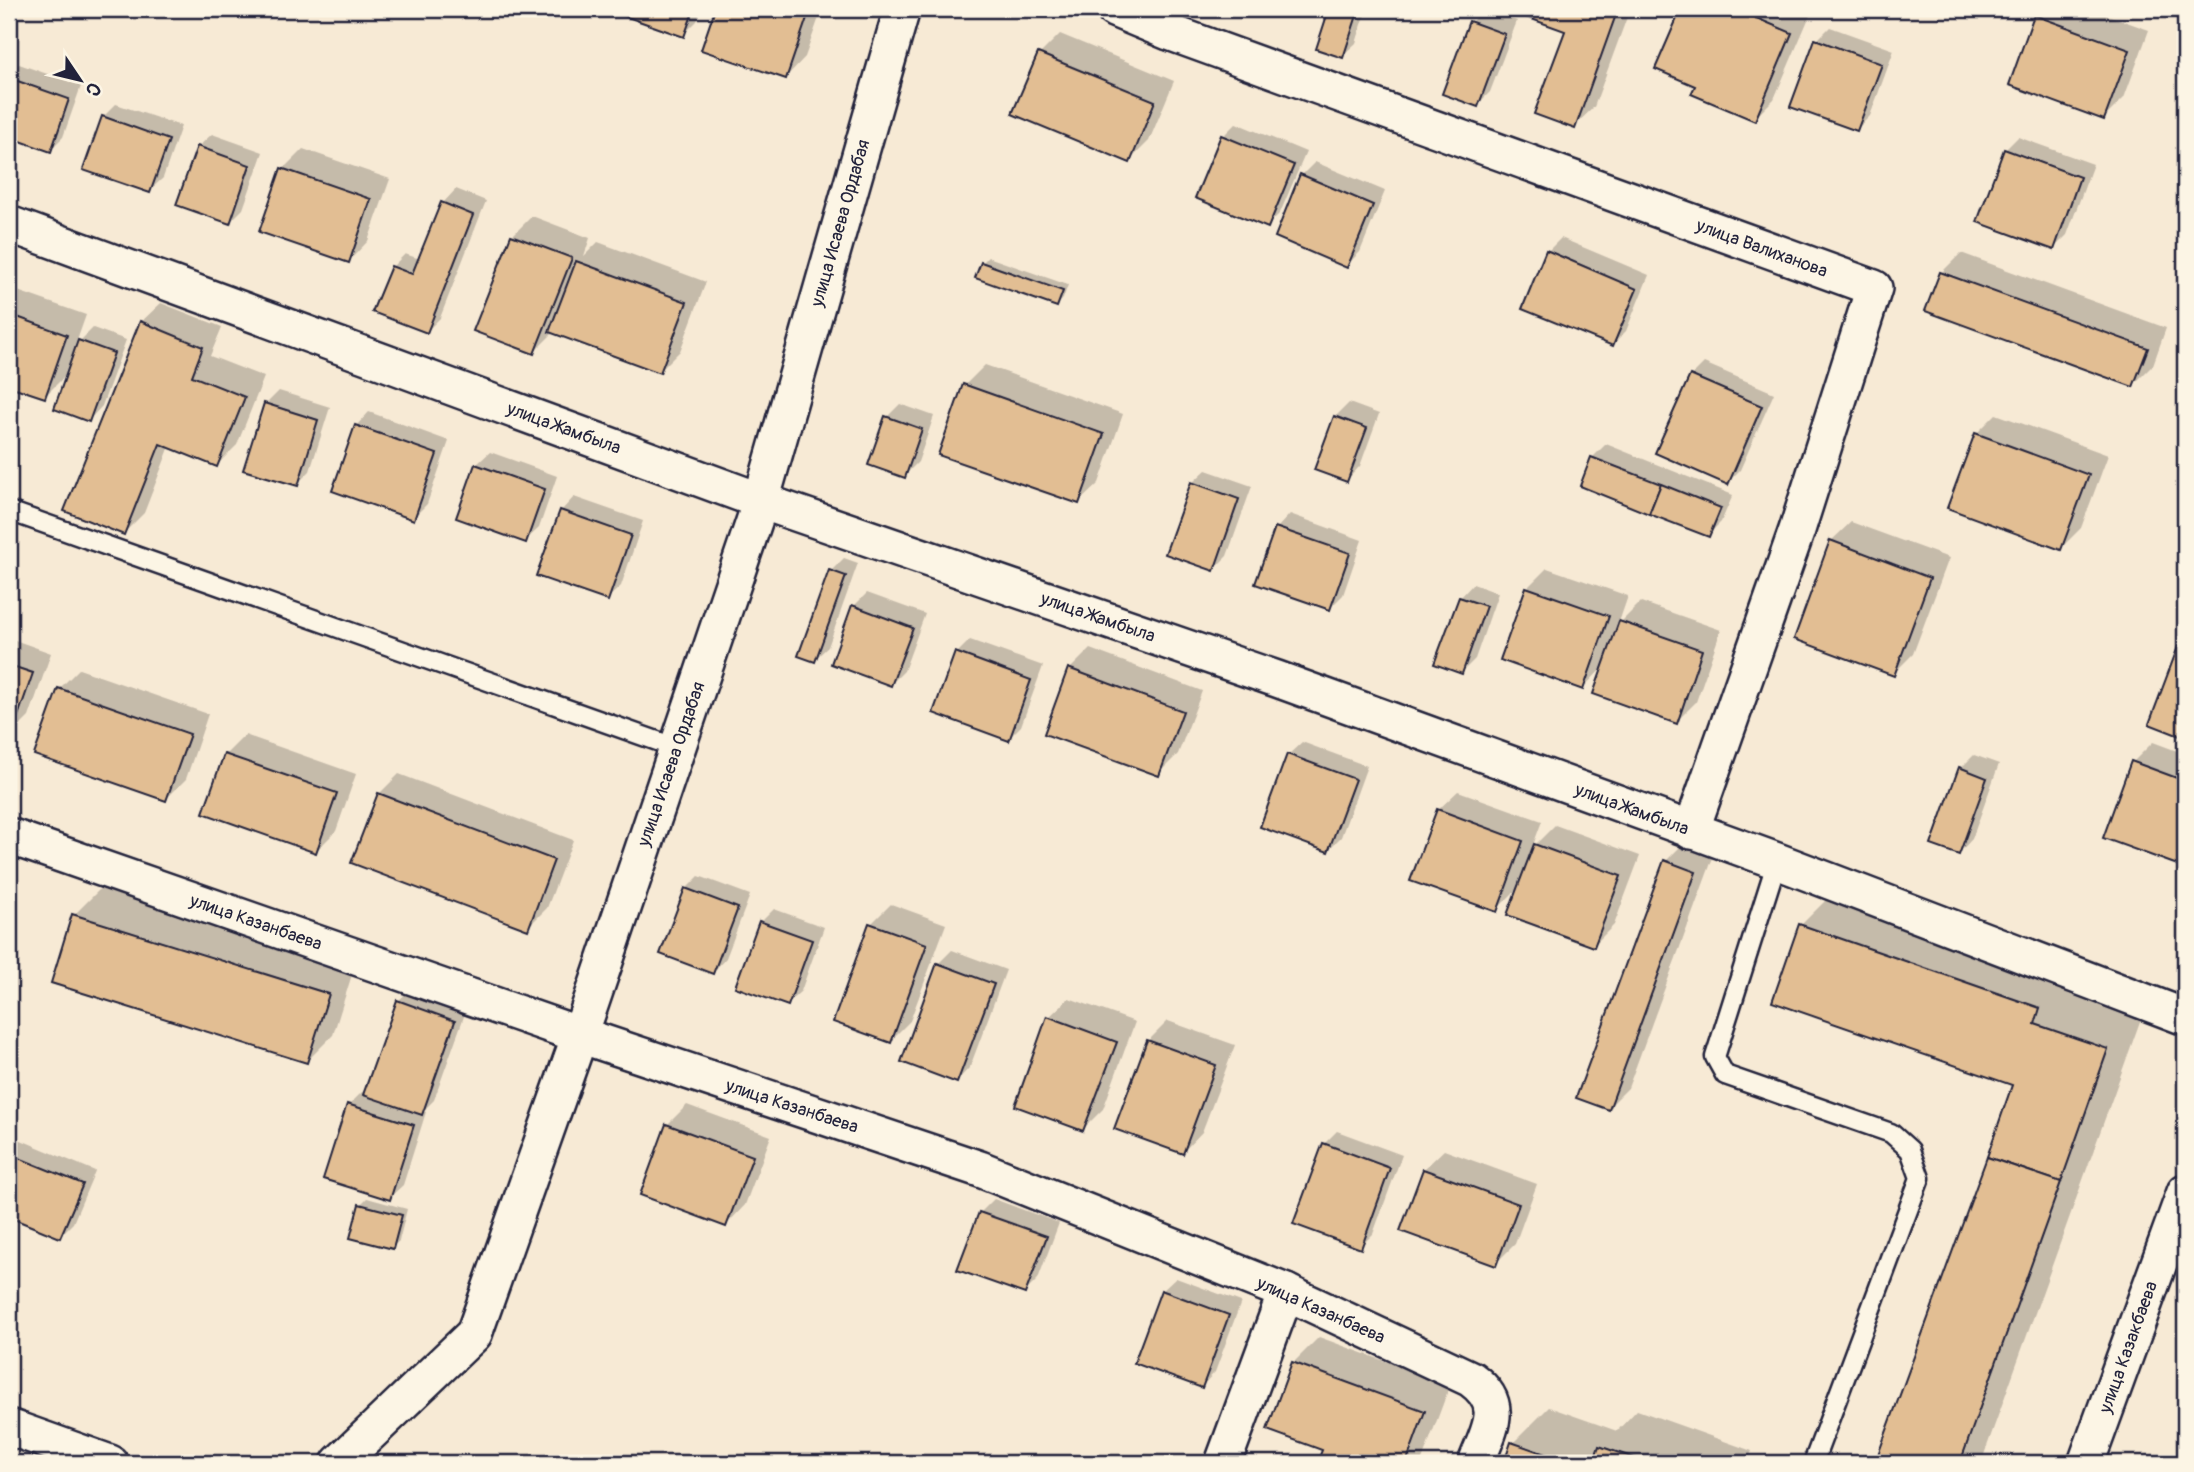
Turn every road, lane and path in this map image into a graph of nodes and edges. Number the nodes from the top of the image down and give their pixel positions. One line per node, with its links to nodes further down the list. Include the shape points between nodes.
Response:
1 (902, 9): 4 (street, улица Исаева Ордабая)
2 (1114, 9): 7 (street, улица Валиханова, via 1874,288 1797,530)
3 (9, 224): 4 (street, улица Жамбыла)
4 (761, 501): 6 (street, улица Исаева Ордабая); 7 (street, улица Жамбыла, via 1277,679)
5 (9, 511): 6 (lane)
6 (677, 748): 11 (street, улица Исаева Ордабая)
7 (1691, 831): 9 (street, улица Жамбыла)
8 (9, 836): 11 (street, улица Казанбаева)
9 (1777, 860): 10 (street, улица Жамбыла); 19 (lane, via 1715,1057 1725,1075 1891,1133 1910,1150 1920,1178)
10 (2185, 1017)
11 (580, 1035): 13 (street, улица Казанбаева, via 980,1169); 16 (street, улица Исаева Ордабая, via 474,1334)
12 (2185, 1192): 20 (street, улица Казакбаева)
13 (1286, 1292): 17 (street); 18 (street, улица Казанбаева, via 1484,1388 1494,1415)
14 (9, 1427): 15 (street)
15 (110, 1463)
16 (339, 1463)
17 (1223, 1463)
18 (1476, 1463)
19 (1813, 1463)
20 (2086, 1463)

